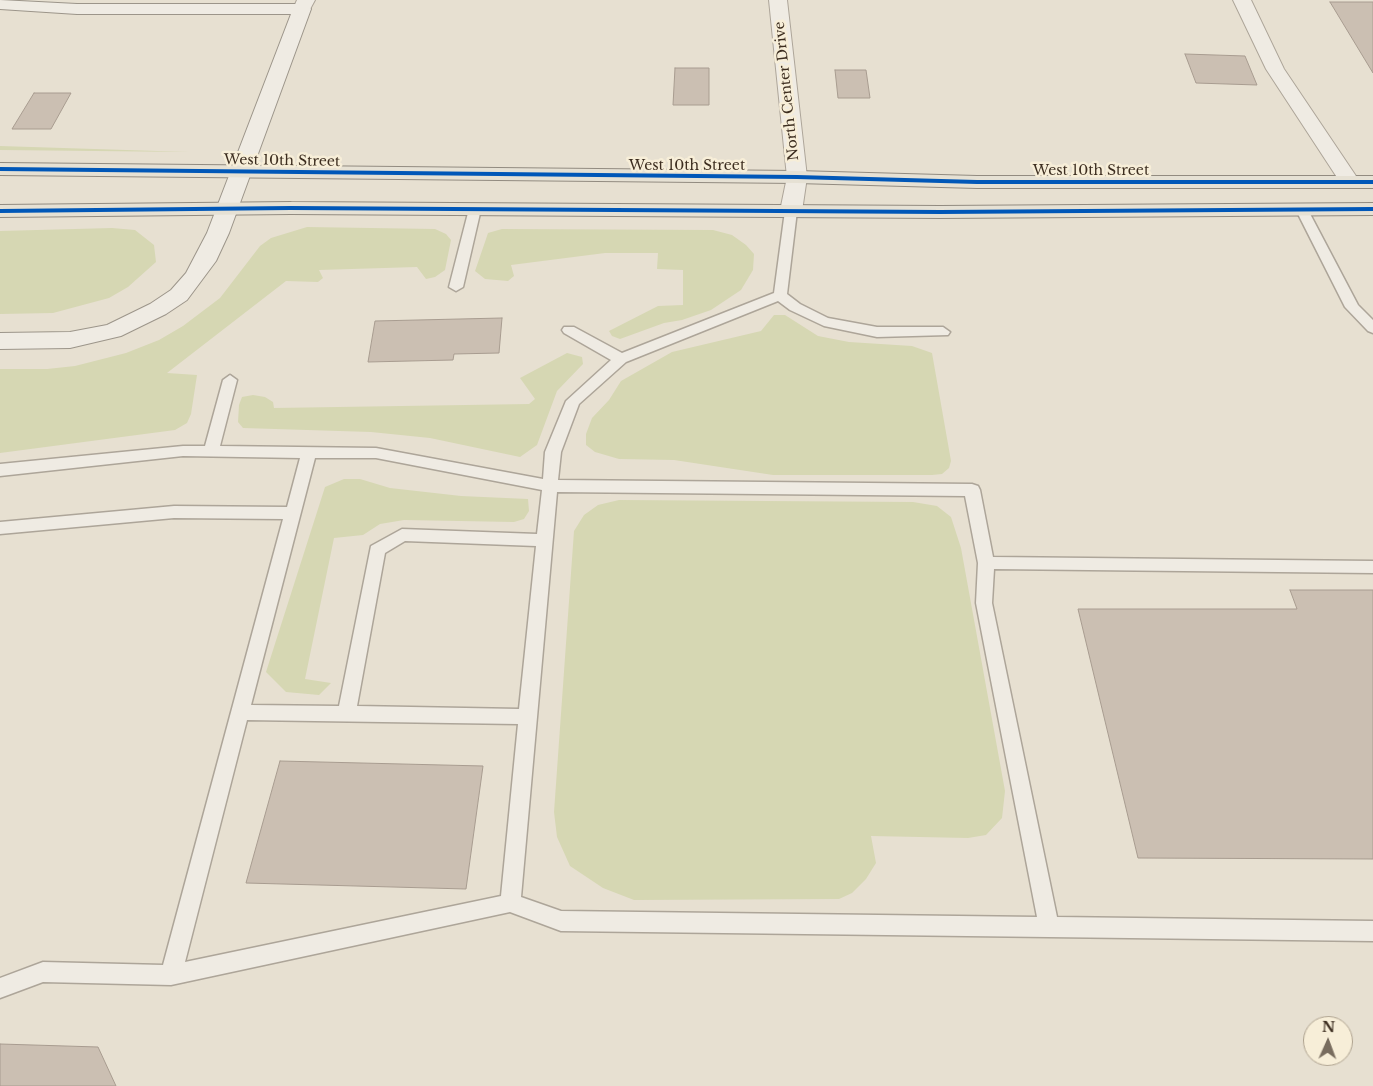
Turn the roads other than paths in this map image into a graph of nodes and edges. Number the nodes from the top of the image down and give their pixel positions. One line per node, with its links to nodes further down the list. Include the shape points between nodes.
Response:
1 (778, 0): 7 (street, North Center Drive)
2 (1242, 0): 9 (street, via 1275,69)
3 (24, 3): 4 (street); 5 (street, via 78,9)
4 (0, 4)
5 (304, 4): 8 (street)
6 (0, 169): 8 (main road, West 10th Street)
7 (797, 177): 8 (main road, West 10th Street); 9 (main road, West 10th Street, via 977,182); 16 (street, North Center Drive)
8 (238, 179): 11 (street)
9 (1350, 182): 10 (main road, West 10th Street)
10 (1373, 182)
11 (226, 208): 12 (main road); 15 (main road); 22 (street, via 213,245 198,272 179,295 158,309 137,321 93,337)
12 (475, 209): 16 (main road); 17 (lane)
13 (1373, 209): 14 (main road)
14 (1302, 210): 16 (main road); 19 (lane, via 1352,307)
15 (0, 211)
16 (790, 211): 18 (lane)
17 (456, 287)
18 (780, 295): 21 (lane, via 824,322 877,332); 23 (lane)
19 (1373, 328)
20 (569, 330): 23 (lane)
21 (943, 332)
22 (0, 341)
23 (620, 359): 28 (lane, via 573,401 553,452)
24 (230, 380): 25 (lane)
25 (210, 451): 26 (lane); 27 (lane)
26 (310, 452): 28 (lane, via 376,452); 29 (lane)
27 (0, 470)
28 (550, 486): 31 (lane); 32 (lane, via 972,490)
29 (292, 513): 30 (lane, via 174,512); 34 (lane)
30 (0, 528)
31 (545, 540): 35 (lane, via 402,535 377,550); 36 (lane)
32 (986, 563): 33 (lane); 38 (lane, via 984,603)
33 (1373, 567)
34 (240, 712): 35 (lane); 40 (lane)
35 (347, 714): 36 (lane)
36 (528, 717): 37 (lane)
37 (510, 903): 38 (lane, via 561,921); 40 (lane)
38 (1049, 928): 39 (lane)
39 (1373, 931)
40 (171, 975): 41 (lane, via 43,972)
41 (0, 988)

